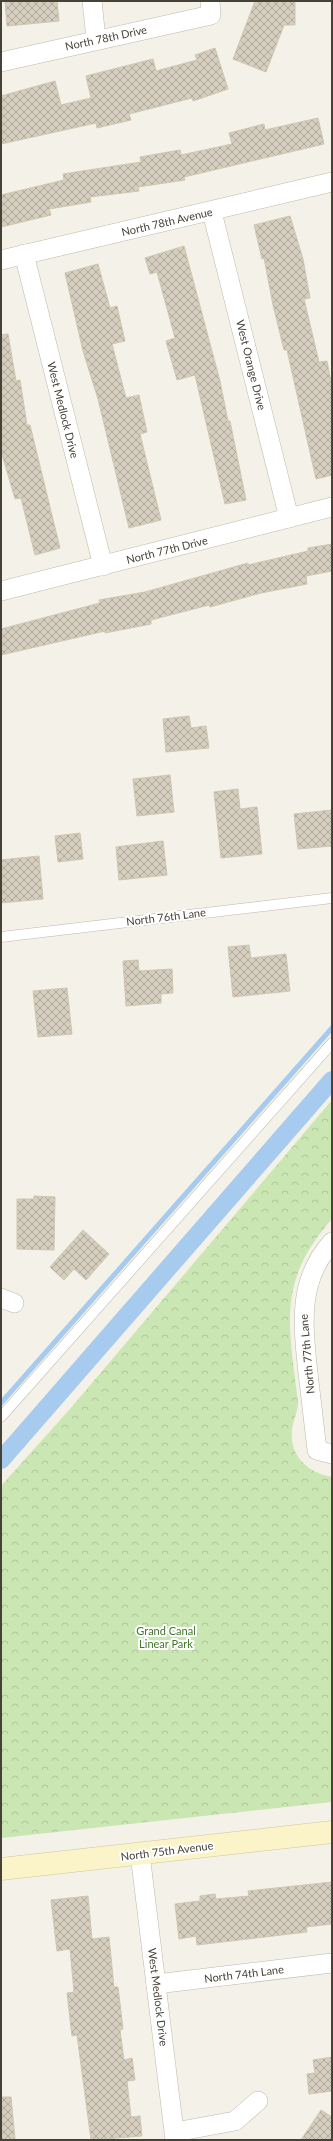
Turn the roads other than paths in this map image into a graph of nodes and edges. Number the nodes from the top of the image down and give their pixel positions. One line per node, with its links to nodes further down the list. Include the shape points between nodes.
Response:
1 (92, 1): 3 (street)
2 (210, 8): 3 (street, North 78th Drive)
3 (96, 39): 4 (street, North 78th Drive)
4 (1, 62)
5 (332, 182): 6 (street, North 78th Avenue)
6 (212, 212): 7 (street, North 78th Avenue); 10 (street, West Orange Drive)
7 (24, 254): 8 (street, North 78th Avenue); 11 (street, West Medlock Drive)
8 (1, 260)
9 (332, 507): 10 (street, North 77th Drive)
10 (289, 518): 11 (street, North 77th Drive)
11 (102, 566): 12 (street, North 77th Drive)
12 (1, 591)
13 (332, 898): 14 (lane, North 76th Lane)
14 (1, 937)
15 (332, 1042): 17 (lane)
16 (332, 1242): 18 (street, North 77th Lane, via 315,1268 307,1289 303,1313 304,1334)
17 (1, 1417)
18 (324, 1452)
19 (332, 1832): 20 (main road, North 75th Avenue)
20 (140, 1854): 21 (main road, North 75th Avenue); 23 (street, West Medlock Drive)
21 (1, 1869)
22 (332, 1963): 23 (street, North 74th Lane)
23 (156, 1984): 25 (street, West Medlock Drive)
24 (258, 2101): 25 (street, via 235,2121)
25 (175, 2136)

